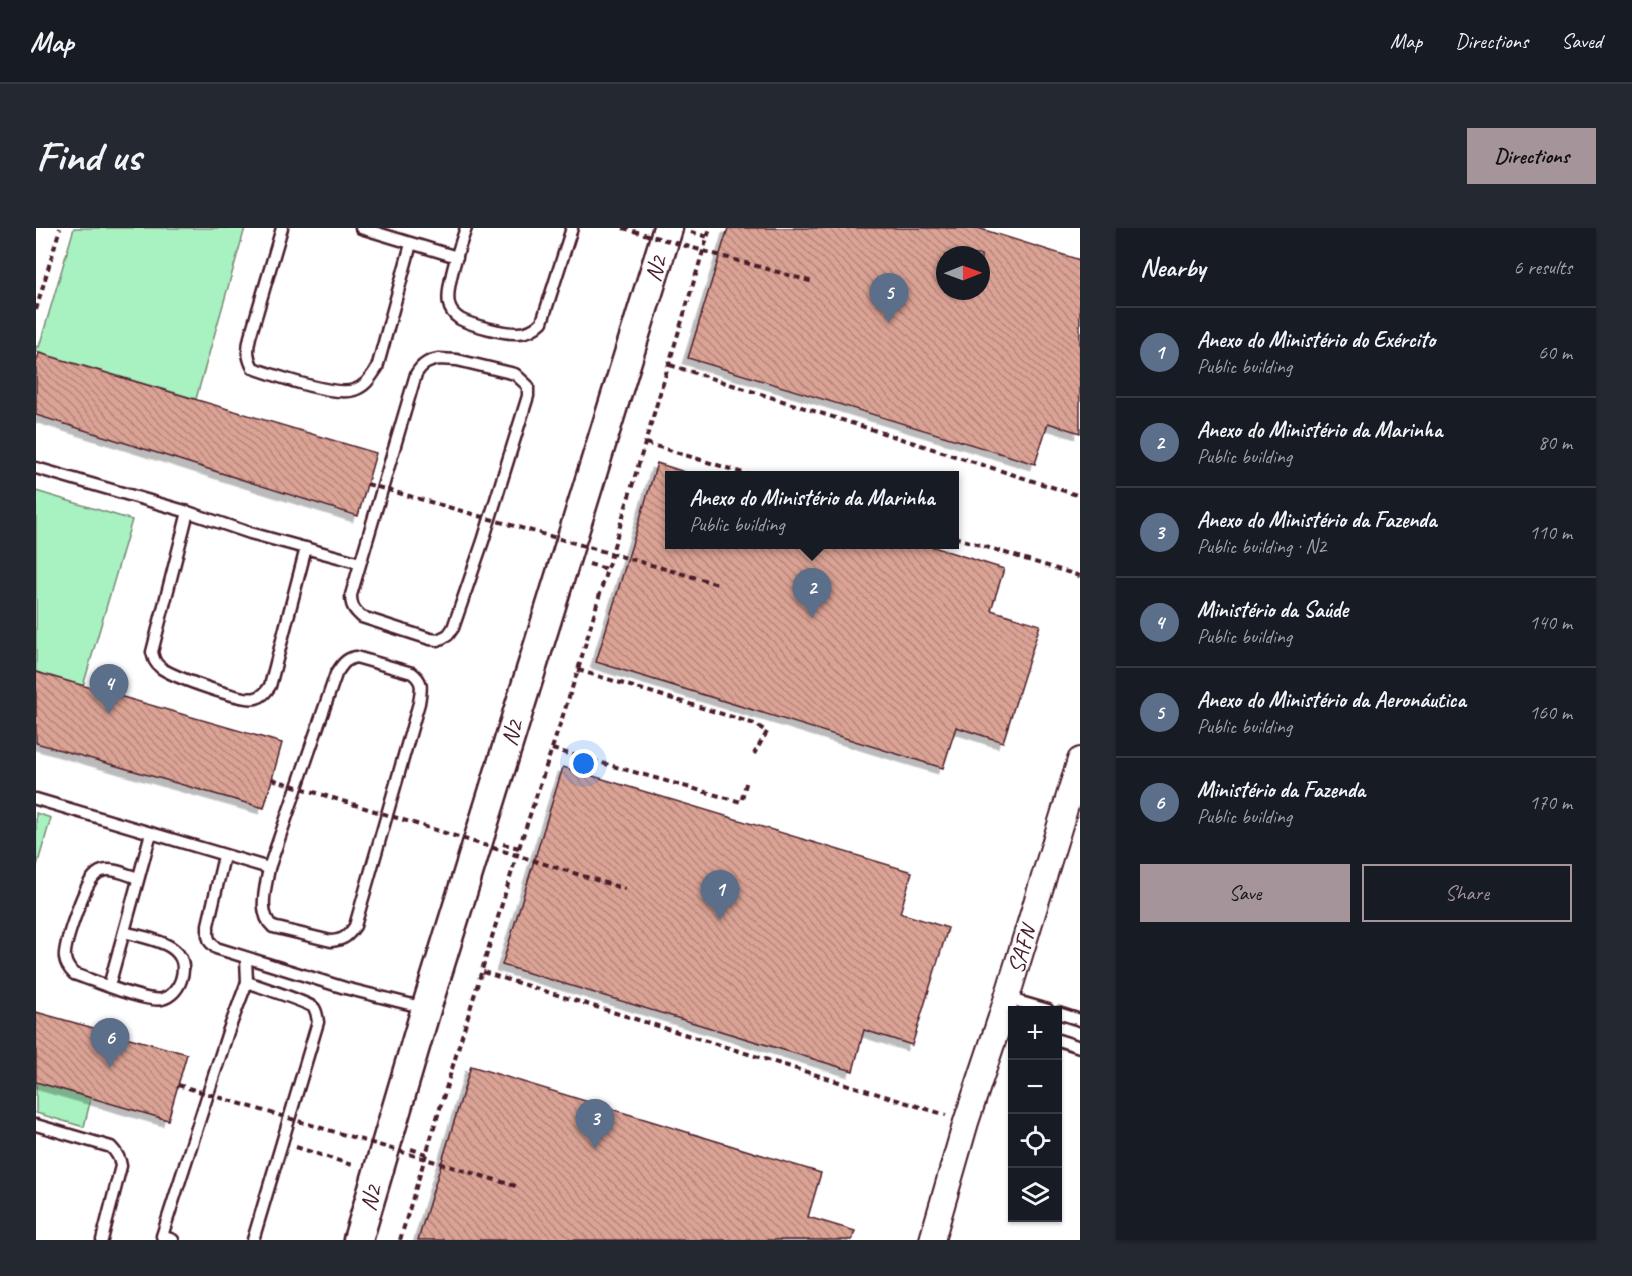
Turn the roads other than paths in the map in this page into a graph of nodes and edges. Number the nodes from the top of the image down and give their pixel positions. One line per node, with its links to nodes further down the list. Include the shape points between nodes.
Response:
1 (282, 228): 6 (lane, via 250,337 248,358 253,368 334,391 360,387 377,368)
2 (361, 228): 6 (lane)
3 (466, 228): 7 (lane)
4 (572, 228): 7 (lane, via 542,322 529,332 490,329 453,313 448,297)
5 (668, 228): 22 (main road, N2)
6 (411, 244): 7 (lane)
7 (457, 257)
8 (36, 468): 9 (lane)
9 (188, 512): 10 (lane); 10 (lane, via 152,652 154,661 163,669 205,687 246,699 264,695 270,686)
10 (306, 548): 11 (lane)
11 (360, 562): 11 (lane, via 351,604 362,617 430,639 448,635 466,594 522,418 528,396 528,386 522,379 457,360 440,359 421,366)
12 (1080, 760): 23 (street, SAFN)
13 (36, 799): 14 (lane)
14 (151, 833): 15 (lane); 17 (lane)
15 (224, 856): 16 (lane); 19 (lane, via 208,936 216,948)
16 (269, 868): 16 (lane, via 264,899 267,921 273,927 332,941 348,936 355,926 419,703 419,678 356,657 344,662 336,674)
17 (138, 878): 18 (lane); 21 (lane, via 107,870 91,879 65,949 68,967 74,974)
18 (124, 932): 21 (lane); 21 (lane, via 168,944 184,968 173,994 161,1000)
19 (246, 958): 20 (lane); 22 (lane)
20 (247, 982): 29 (lane, via 228,1032); 31 (lane, via 314,1007 318,1022)
21 (110, 986)
22 (426, 1008): 32 (main road, N2)
23 (1006, 1014): 33 (street, SAFN, via 966,1122)
24 (1062, 1014): 25 (lane)
25 (1080, 1020)
26 (1062, 1041): 27 (lane)
27 (1080, 1047)
28 (36, 1125): 30 (lane, via 117,1152 121,1166)
29 (167, 1238)
30 (102, 1240)
31 (253, 1240)
32 (358, 1240)
33 (932, 1240)

